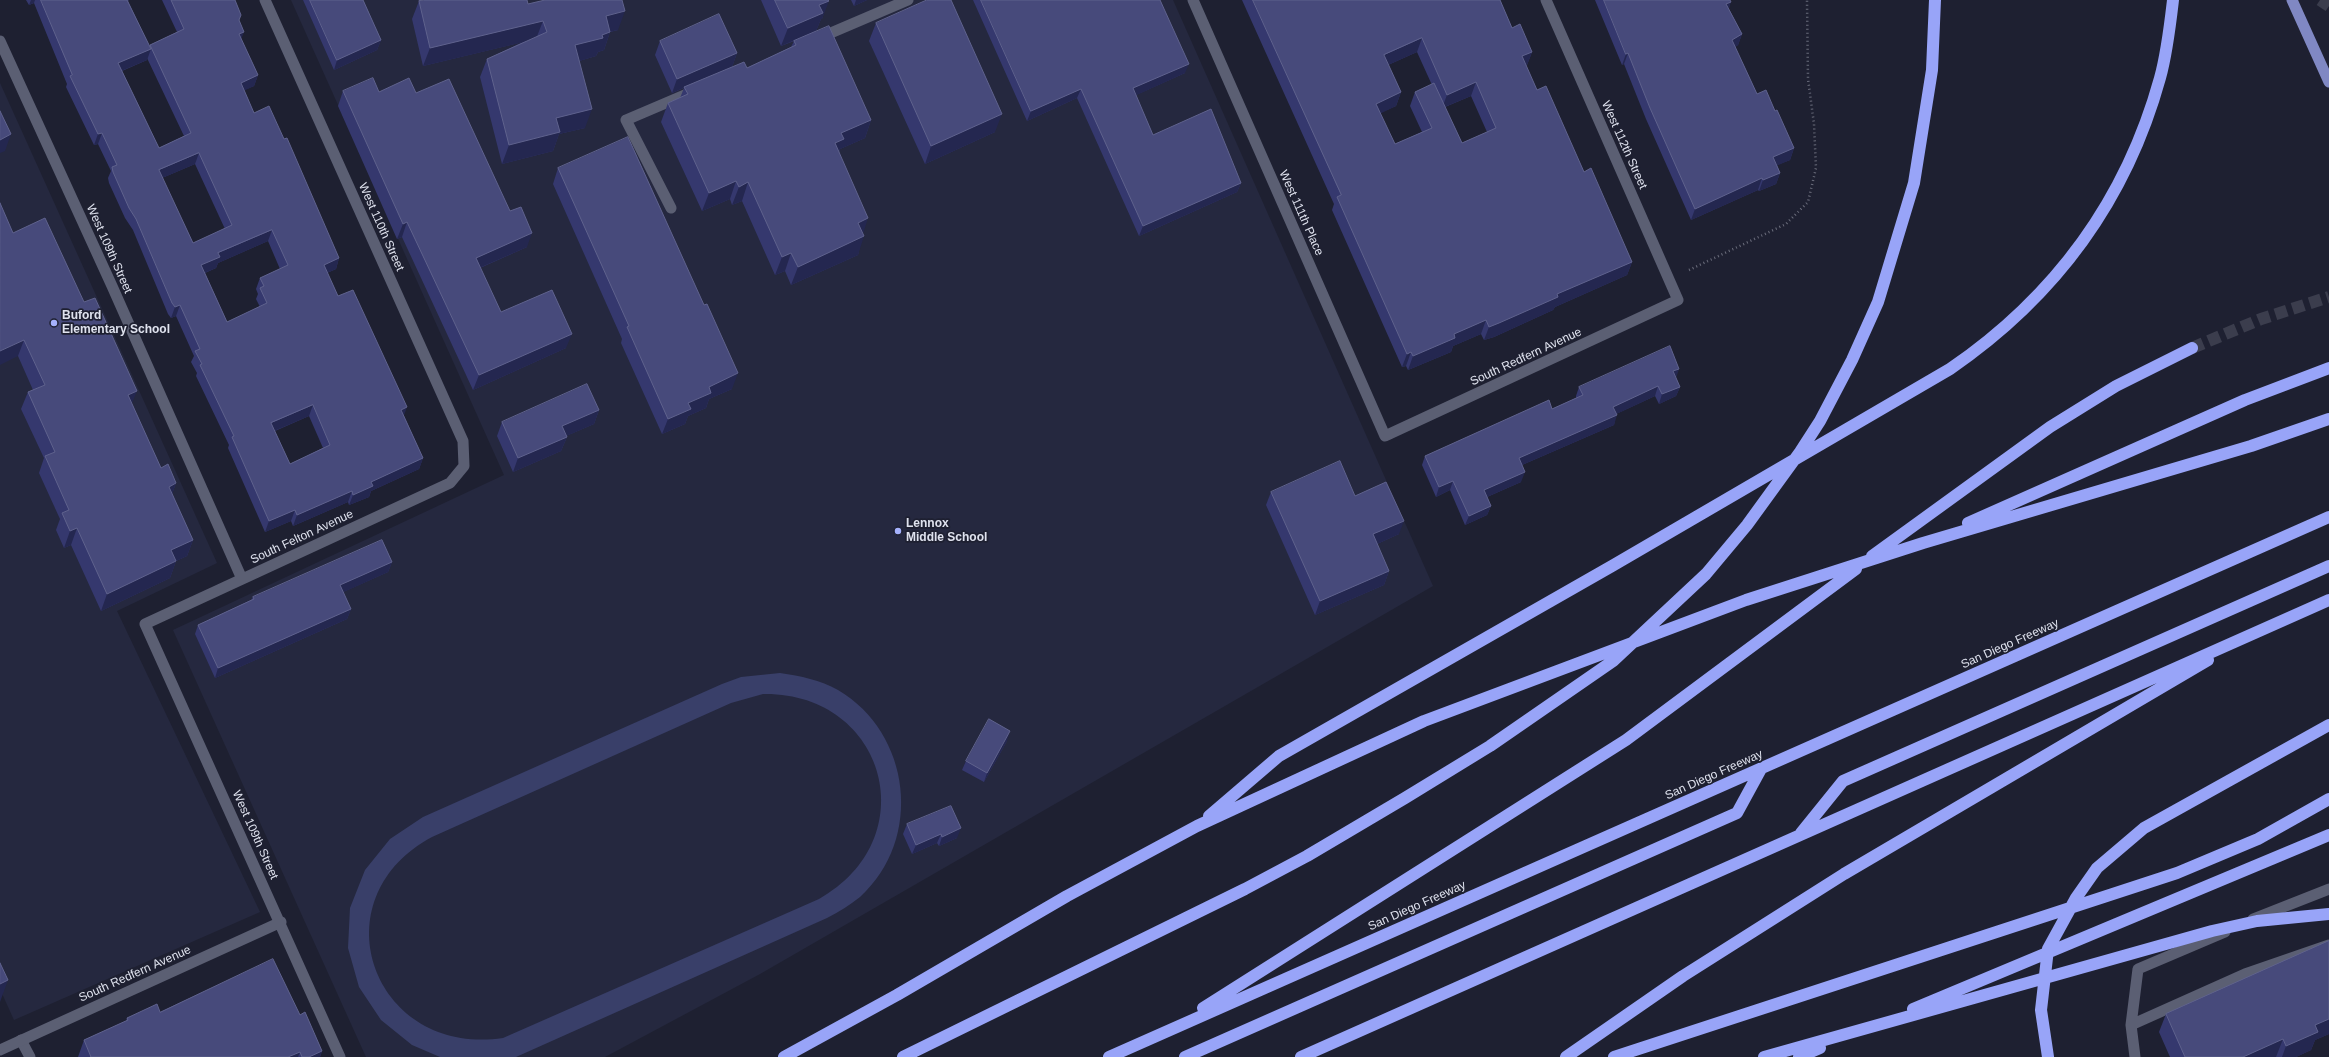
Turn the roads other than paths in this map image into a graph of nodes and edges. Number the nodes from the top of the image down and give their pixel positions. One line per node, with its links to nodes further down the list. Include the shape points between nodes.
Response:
1 (265, 0): 18 (street, West 110th Street, via 463,442)
2 (908, 0): 9 (street)
3 (1193, 0): 17 (street, West 111th Place)
4 (1546, 0): 13 (street, West 112th Street)
5 (1935, 0): 43 (highway, via 1932,70 1914,183 1878,302 1820,422 1747,525 1706,574 1613,661 1490,746 1405,798 1245,889)
6 (2173, 0): 29 (highway, via 2161,77 2145,127 2121,181 2102,215 2061,270 2034,301 1984,346 1950,370 1279,756)
7 (2292, 0): 10 (main road)
8 (0, 41): 22 (street, West 109th Street)
9 (807, 43)
10 (2329, 82)
11 (705, 86): 12 (street, via 626,120)
12 (671, 208)
13 (1678, 300): 17 (street, South Redfern Avenue)
14 (2192, 348): 37 (highway, via 2116,386 2050,427 1880,550 1626,740)
15 (2329, 368): 20 (highway, via 2245,400)
16 (2329, 419): 20 (highway, via 2251,446)
17 (1385, 436)
18 (464, 466): 22 (street, South Felton Avenue, via 450,483)
19 (2329, 517): 27 (highway, San Diego Freeway)
20 (1924, 543): 29 (highway, via 1746,600 1424,721)
21 (2329, 566): 30 (highway, via 1843,782)
22 (242, 579): 24 (street, South Felton Avenue)
23 (2329, 600): 25 (highway)
24 (145, 624): 34 (street, West 109th Street)
25 (2260, 630): 30 (highway); 47 (highway, via 1844,874 1682,976)
26 (2329, 725): 51 (highway, via 2144,828 2097,868 2076,898 2048,948 2041,1010)
27 (1762, 770): 37 (highway, San Diego Freeway); 45 (highway, via 1738,813)
28 (2329, 799): 48 (highway, via 2258,839 2177,873)
29 (1197, 826): 42 (highway, via 1067,896)
30 (1799, 835): 46 (highway)
31 (2329, 835): 50 (highway)
32 (2329, 889): 36 (street, via 2138,968)
33 (2329, 914): 49 (highway, via 2257,921 2212,931)
34 (280, 922): 38 (street, South Redfern Avenue); 41 (street, West 109th Street)
35 (2329, 945): 36 (street, via 2245,974)
36 (2131, 1025): 52 (street)
37 (1170, 1029): 44 (highway, San Diego Freeway)
38 (21, 1040): 39 (street, South Redfern Avenue); 40 (street)
39 (0, 1050)
40 (30, 1057)
41 (340, 1057)
42 (784, 1057)
43 (903, 1057)
44 (1109, 1057)
45 (1186, 1057)
46 (1301, 1057)
47 (1566, 1057)
48 (1614, 1057)
49 (1764, 1057)
50 (1799, 1057)
51 (2048, 1057)
52 (2135, 1057)

